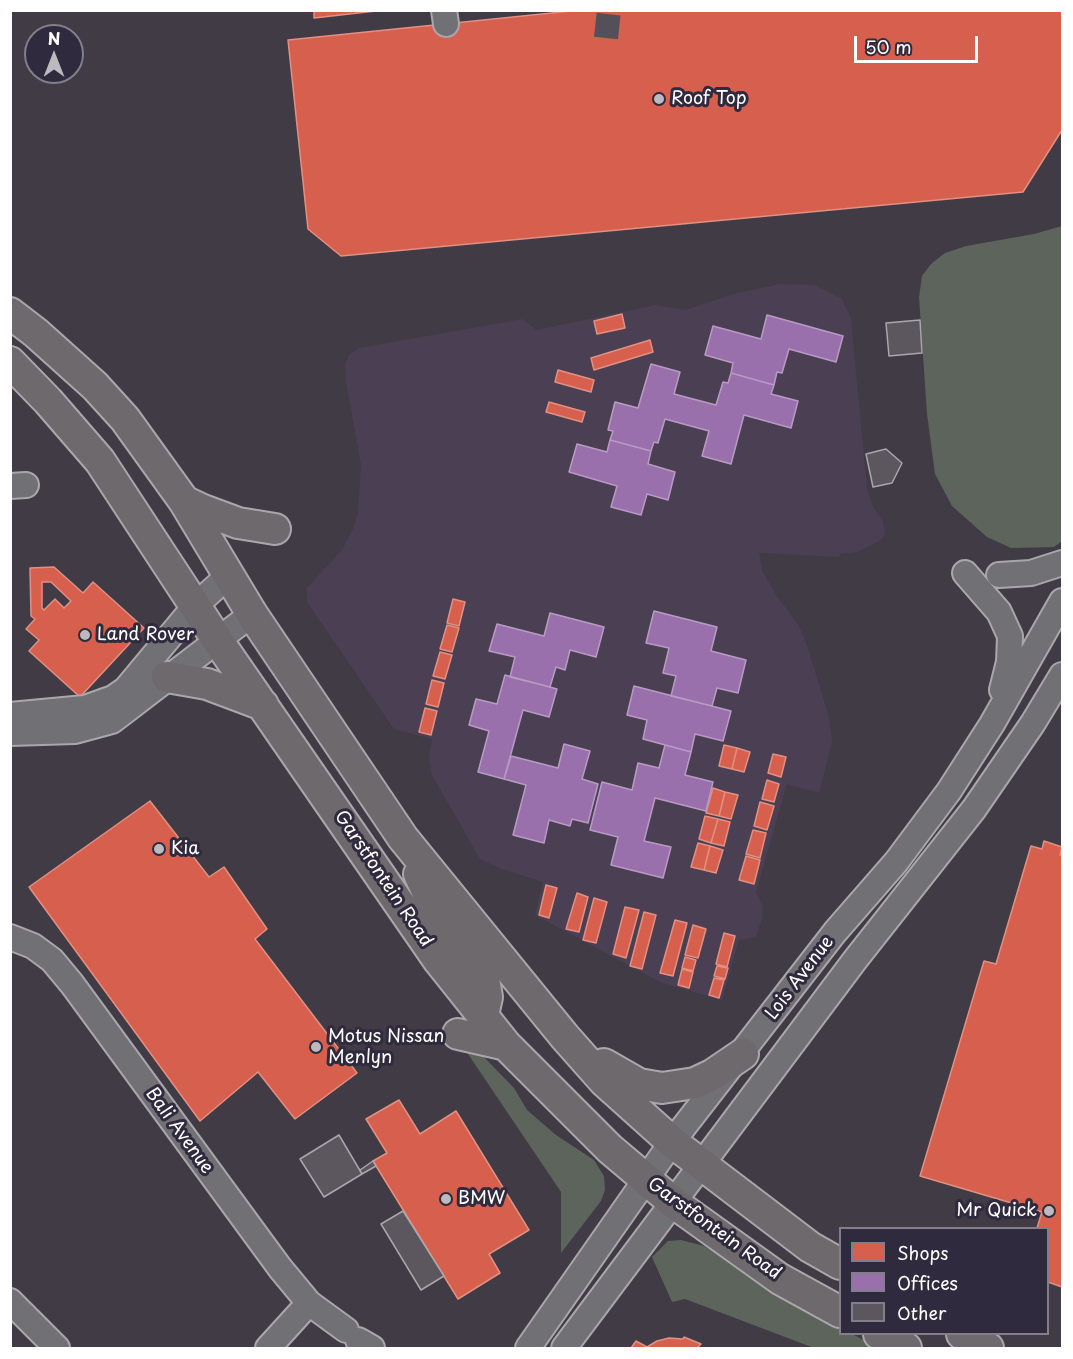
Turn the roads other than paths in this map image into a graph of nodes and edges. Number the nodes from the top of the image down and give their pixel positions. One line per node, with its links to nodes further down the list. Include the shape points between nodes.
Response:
1 (10, 313): 3 (main road, via 94,386 125,419)
2 (10, 362): 9 (main road, Garstfontein Road, via 99,461)
3 (184, 501): 4 (main road, via 238,523); 8 (main road)
4 (275, 530)
5 (1062, 563): 7 (street, via 1030,573)
6 (965, 573): 17 (street, via 999,612 1010,636 1009,662)
7 (999, 575)
8 (228, 576): 9 (street); 10 (main road)
9 (196, 605): 12 (main road, Garstfontein Road); 16 (street, via 126,689 113,698 85,708)
10 (252, 614): 12 (street); 19 (main road)
11 (1059, 614): 17 (street, Lois Avenue)
12 (218, 641): 14 (street); 15 (main road, Garstfontein Road)
13 (1062, 675): 27 (street, Lois Avenue, via 974,809 855,960)
14 (167, 677): 15 (main road, via 207,684); 18 (street, via 112,721 75,731)
15 (263, 705): 21 (main road, Garstfontein Road, via 439,961)
16 (10, 715)
17 (992, 724): 25 (street, Lois Avenue, via 908,846 835,932)
18 (10, 733)
19 (404, 838): 21 (main road, via 437,914 484,979 487,997); 23 (main road)
20 (10, 937): 32 (street, Bali Avenue, via 33,946 52,960 72,984)
21 (483, 1015): 24 (main road, Garstfontein Road)
22 (458, 1034): 24 (main road)
23 (565, 1037): 25 (main road, via 620,1075 662,1088 695,1083); 26 (main road, via 604,1081)
24 (506, 1045): 28 (main road, Garstfontein Road)
25 (742, 1054): 26 (street, Lois Avenue)
26 (672, 1142): 27 (main road); 28 (street, Lois Avenue)
27 (703, 1165): 29 (street, Lois Avenue); 30 (main road, via 810,1247)
28 (646, 1179): 29 (main road, Garstfontein Road); 39 (street, Lois Avenue)
29 (674, 1203): 33 (main road, Garstfontein Road, via 780,1279); 40 (street, Lois Avenue)
30 (839, 1263)
31 (10, 1301): 37 (street)
32 (309, 1303): 36 (street, Bali Avenue); 38 (street)
33 (839, 1311)
34 (881, 1335): 41 (main road)
35 (964, 1335): 42 (main road)
36 (359, 1339)
37 (57, 1348)
38 (268, 1348)
39 (528, 1348)
40 (564, 1348)
41 (906, 1348)
42 (988, 1348)

